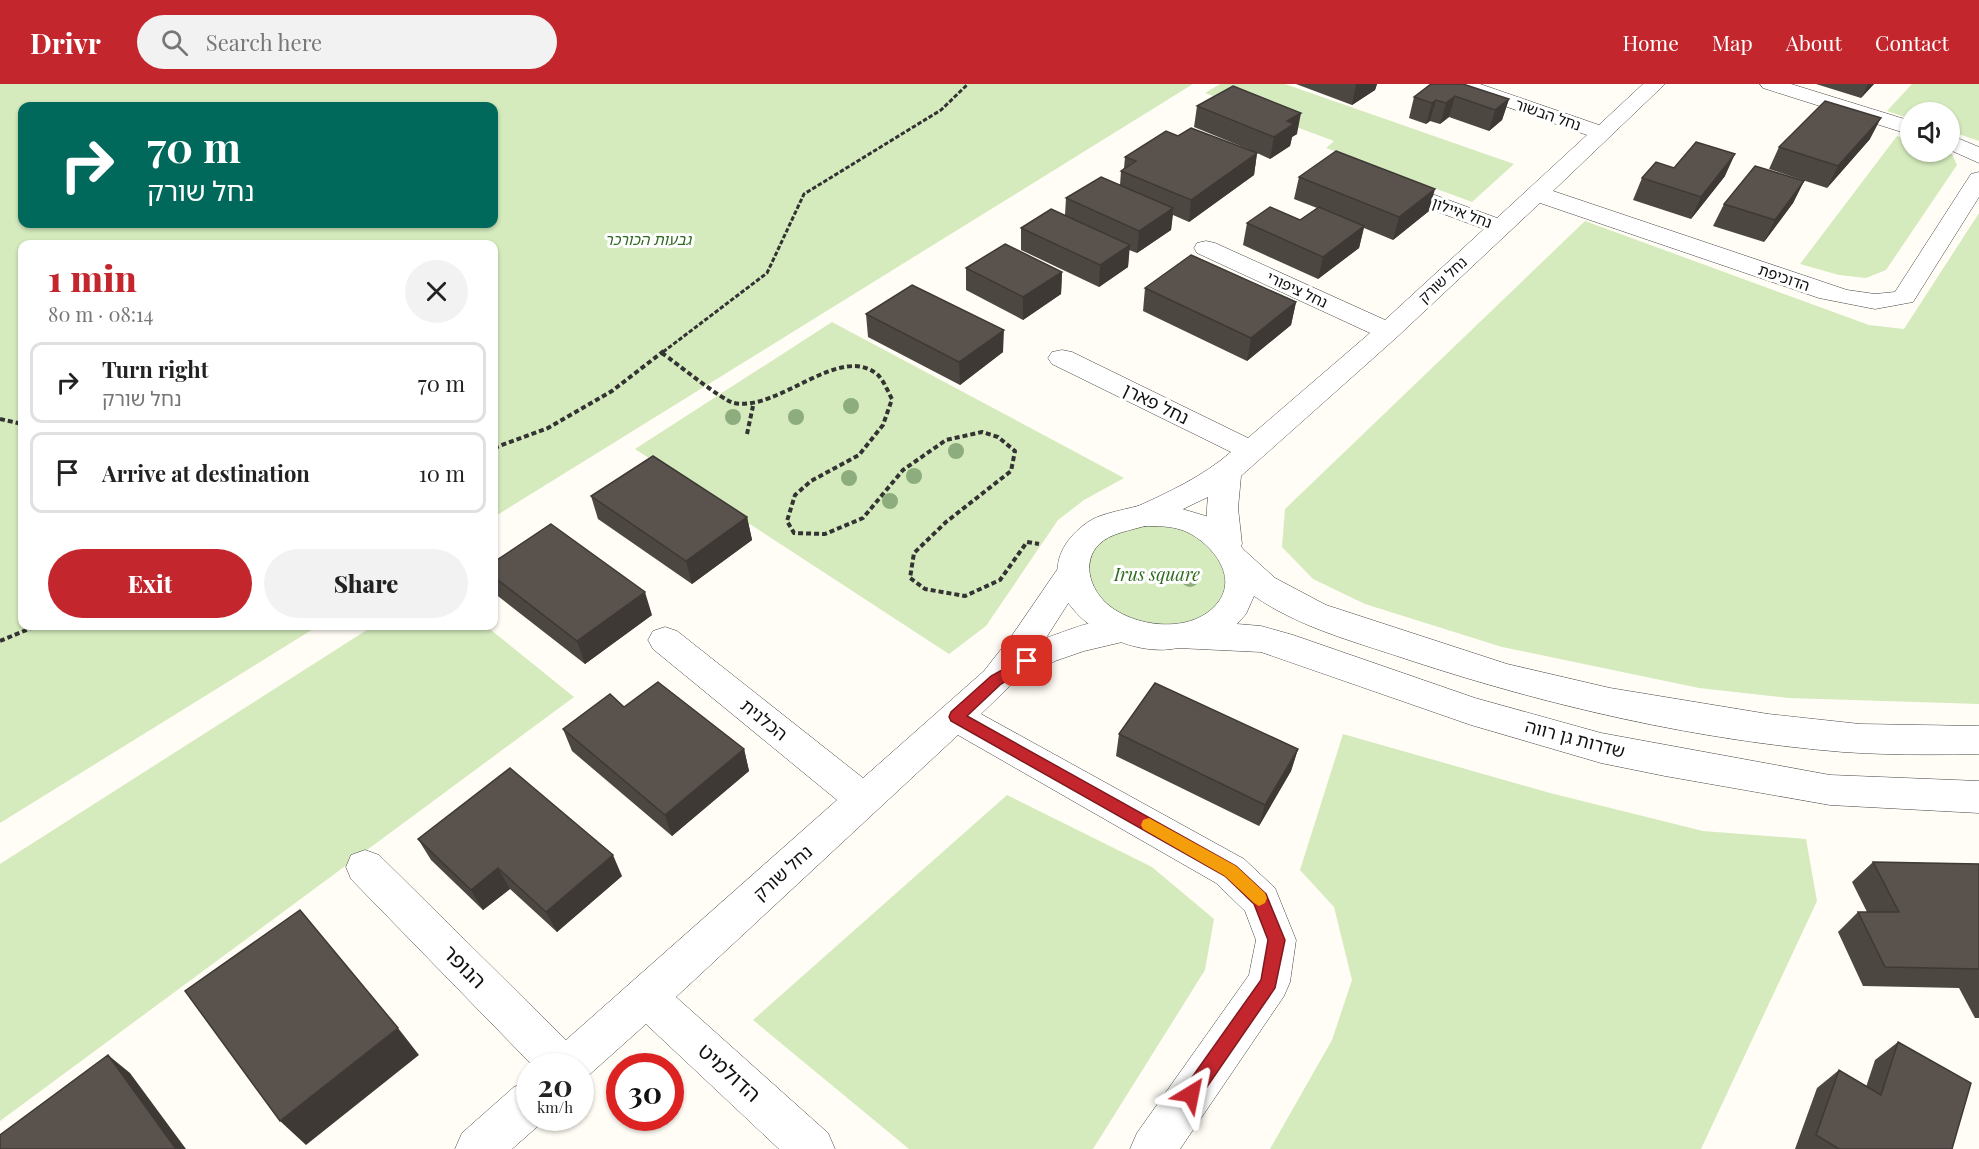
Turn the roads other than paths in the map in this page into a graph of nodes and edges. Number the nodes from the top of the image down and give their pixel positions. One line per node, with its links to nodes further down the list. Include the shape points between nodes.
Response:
1 (1460, 84): 5 (street, נחל הבשור)
2 (1655, 84): 5 (street, נחל שורק)
3 (1770, 84): 4 (street)
4 (1900, 125)
5 (1602, 133): 10 (street, נחל שורק)
6 (1960, 146): 7 (street)
7 (1979, 156)
8 (1367, 177): 11 (street, נחל איילון)
9 (1979, 179): 10 (street, הדוכיפת, via 1904,297 1886,303 1828,292)
10 (1535, 193): 11 (street, נחל שורק)
11 (1500, 227): 13 (street, נחל שורק)
12 (1206, 248): 13 (street, נחל ציפורי)
13 (1388, 332): 15 (street, נחל שורק)
14 (1062, 358): 15 (street, נחל פארן)
15 (1250, 450): 16 (street, נחל שורק)
16 (1227, 472): 17 (street, נחל שורק); 18 (street, via 1221,523)
17 (1145, 515): 18 (street, via 1172,517 1197,525); 19 (street, via 1119,518 1096,528 1080,543)
18 (1230, 551): 21 (street, via 1241,577 1239,597 1227,615 1207,628); 25 (street, via 1264,586 1296,605 1437,656 1531,683 1634,707 1822,735)
19 (1074, 561): 20 (street, via 1072,581 1081,600 1099,618); 23 (street, נחל שורק, via 1025,643)
20 (1123, 630): 21 (street, via 1152,637); 23 (street, נחל שורק, via 1042,652)
21 (1181, 636): 26 (street, שדרות גן רווה, via 1261,639 1471,711 1601,748 1665,761 1830,790)
22 (665, 640): 27 (street, הכלנית)
23 (996, 680): 24 (street, נחל שורק)
24 (956, 717): 27 (street, נחל שורק); 35 (street, via 1230,871 1261,900 1276,940 1269,982)
25 (1979, 740)
26 (1979, 797)
27 (864, 800): 29 (street, נחל שורק)
28 (365, 867): 30 (street, הנופר)
29 (646, 997): 31 (street, נחל שורק); 34 (street, הדולמיט)
30 (549, 1053)
31 (584, 1053)
32 (516, 1115): 33 (street)
33 (478, 1149)
34 (812, 1149)
35 (1153, 1149)

